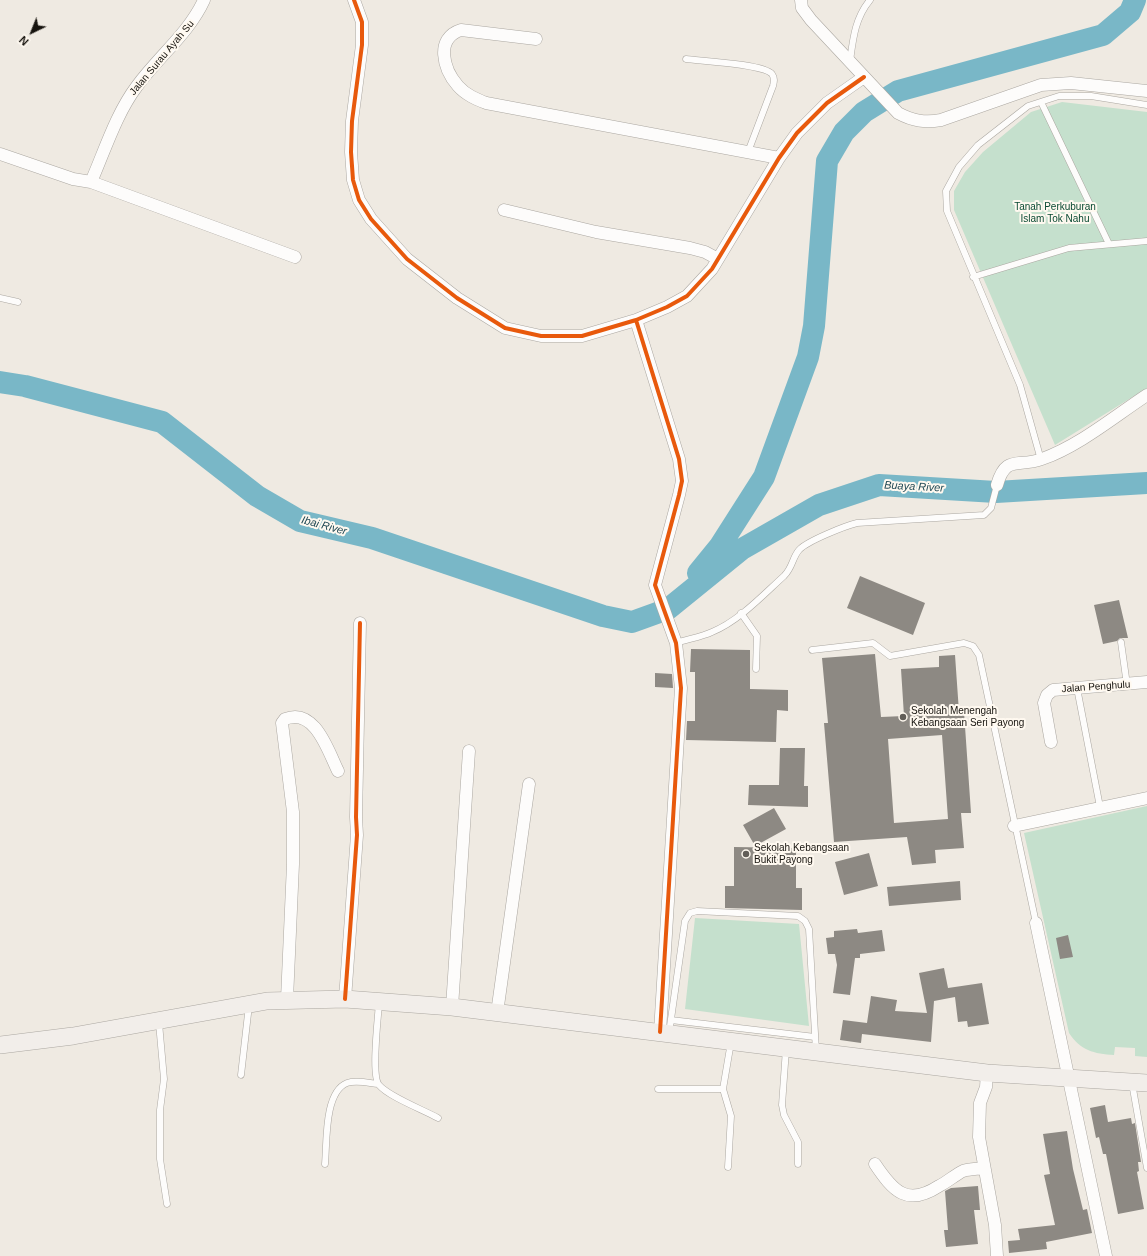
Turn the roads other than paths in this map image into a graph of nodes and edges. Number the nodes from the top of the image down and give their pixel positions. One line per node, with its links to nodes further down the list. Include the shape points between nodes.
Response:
1 (204, 0): 15 (street, Jalan Surau Ayah Su, via 198,14 127,100)
2 (354, 0): 24 (street, via 362,22 362,44 352,121 353,180 359,200 371,219 407,259 457,298 505,328 541,336 582,336)
3 (801, 0): 7 (street, via 802,8 811,20)
4 (870, 0): 7 (lane, via 856,21)
5 (536, 39): 12 (street, via 461,30 453,32 448,37 444,49 445,62 458,86 471,97 486,103)
6 (686, 59): 12 (lane, via 762,67 773,75 775,80)
7 (850, 61): 8 (street)
8 (867, 80): 9 (street, via 898,112 908,119 926,123 1041,85 1071,83); 14 (street, via 827,103 797,133)
9 (1147, 91)
10 (1041, 102): 11 (lane, via 1058,96 1091,96); 18 (lane); 21 (lane, via 1028,106 978,145 958,167 946,191 947,211)
11 (1147, 105)
12 (748, 152): 14 (street)
13 (0, 154): 15 (street, via 73,179)
14 (779, 158): 20 (street)
15 (91, 182): 19 (street)
16 (504, 210): 20 (street, via 596,232 690,248)
17 (1147, 240): 18 (lane)
18 (1109, 244): 21 (lane, via 1052,252)
19 (295, 257)
20 (718, 259): 24 (street, via 687,296)
21 (973, 278): 26 (lane, via 1020,385)
22 (0, 298): 23 (lane)
23 (18, 302)
24 (636, 320): 30 (street, via 679,459 682,481 656,578 656,592)
25 (1147, 395): 26 (street, via 1075,442)
26 (1041, 460): 27 (street, via 1005,467)
27 (997, 485): 28 (lane, via 991,508 984,515 857,523 847,525 804,546 785,574)
28 (741, 613): 30 (lane, via 712,632); 33 (lane, via 757,636)
29 (360, 623): 46 (street, via 357,835)
30 (674, 637): 52 (street, via 681,688)
31 (1121, 642): 35 (lane)
32 (812, 650): 43 (lane, via 873,643 890,656 964,643 973,646 980,655)
33 (756, 669)
34 (1147, 682): 35 (street, Jalan Penghulu)
35 (1128, 685): 36 (street, Jalan Penghulu)
36 (1077, 688): 37 (street, Jalan Penghulu, via 1053,690 1047,695 1044,703); 42 (lane)
37 (1051, 742)
38 (469, 751): 49 (street)
39 (338, 771): 45 (street, via 316,727 302,718 285,719 282,723 293,812)
40 (529, 784): 50 (street)
41 (1147, 798): 42 (street)
42 (1100, 808): 43 (street)
43 (1014, 826): 44 (lane)
44 (1036, 923): 59 (street)
45 (287, 999): 46 (main road); 48 (main road)
46 (345, 999): 47 (main road)
47 (379, 1002): 49 (main road); 61 (lane, via 375,1059)
48 (249, 1003): 51 (main road); 58 (lane)
49 (452, 1007): 50 (main road)
50 (497, 1013): 52 (main road)
51 (158, 1021): 55 (main road, via 73,1036); 71 (lane, via 164,1079 160,1116 160,1159)
52 (666, 1029): 53 (main road); 54 (lane); 54 (lane, via 685,921 690,913 697,911 798,916 805,921 809,929)
53 (731, 1041): 56 (main road); 63 (lane)
54 (816, 1044): 56 (main road); 57 (main road)
55 (0, 1045)
56 (786, 1048): 66 (lane, via 782,1105 798,1142)
57 (987, 1073): 59 (main road); 69 (street, via 986,1087 980,1103 979,1137)
58 (241, 1075)
59 (1070, 1079): 60 (main road); 73 (street)
60 (1140, 1083): 70 (lane)
61 (378, 1084): 64 (lane, via 389,1094); 65 (lane, via 347,1083 332,1098)
62 (658, 1089): 63 (lane)
63 (723, 1089): 68 (lane, via 731,1116)
64 (438, 1118)
65 (325, 1164)
66 (798, 1164)
67 (875, 1164): 69 (street, via 888,1184 903,1195 919,1196 934,1190 963,1171)
68 (728, 1167)
69 (984, 1168): 72 (street, via 995,1225)
70 (1147, 1168)
71 (167, 1204)
72 (997, 1256)
73 (1106, 1256)

